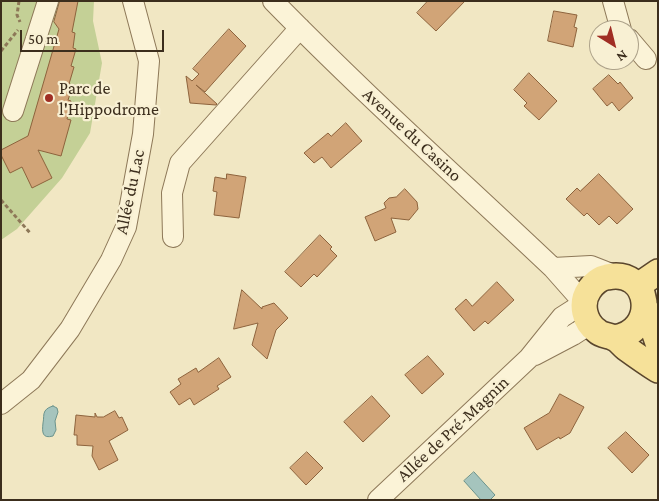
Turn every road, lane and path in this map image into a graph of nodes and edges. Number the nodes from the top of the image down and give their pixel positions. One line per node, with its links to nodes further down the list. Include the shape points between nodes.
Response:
1 (19, 1): 8 (path, via 17,15 21,25)
2 (48, 1): 11 (street)
3 (133, 1): 23 (street, Allée du Lac, via 148,61 143,134 126,227 111,260 70,329 31,380)
4 (273, 1): 7 (street, Avenue du Casino)
5 (613, 1): 6 (street)
6 (618, 20)
7 (300, 28): 14 (street, via 180,164 172,193); 15 (street, Avenue du Casino)
8 (1, 51)
9 (639, 51): 10 (street)
10 (646, 59)
11 (13, 111)
12 (1, 200): 13 (path)
13 (31, 234)
14 (173, 237)
15 (553, 268): 16 (street, via 591,266); 18 (street, Avenue du Casino)
16 (614, 275): 17 (main road, via 632,280); 18 (main road, via 595,283 588,291)
17 (648, 278): 19 (main road, via 644,293)
18 (586, 310): 20 (main road, via 597,331); 24 (street, Allée de Pré-Magnin, via 562,317 528,358)
19 (646, 311): 20 (main road, via 639,328); 21 (main road)
20 (614, 338): 22 (main road)
21 (658, 343)
22 (658, 370)
23 (1, 404)
24 (378, 500)

